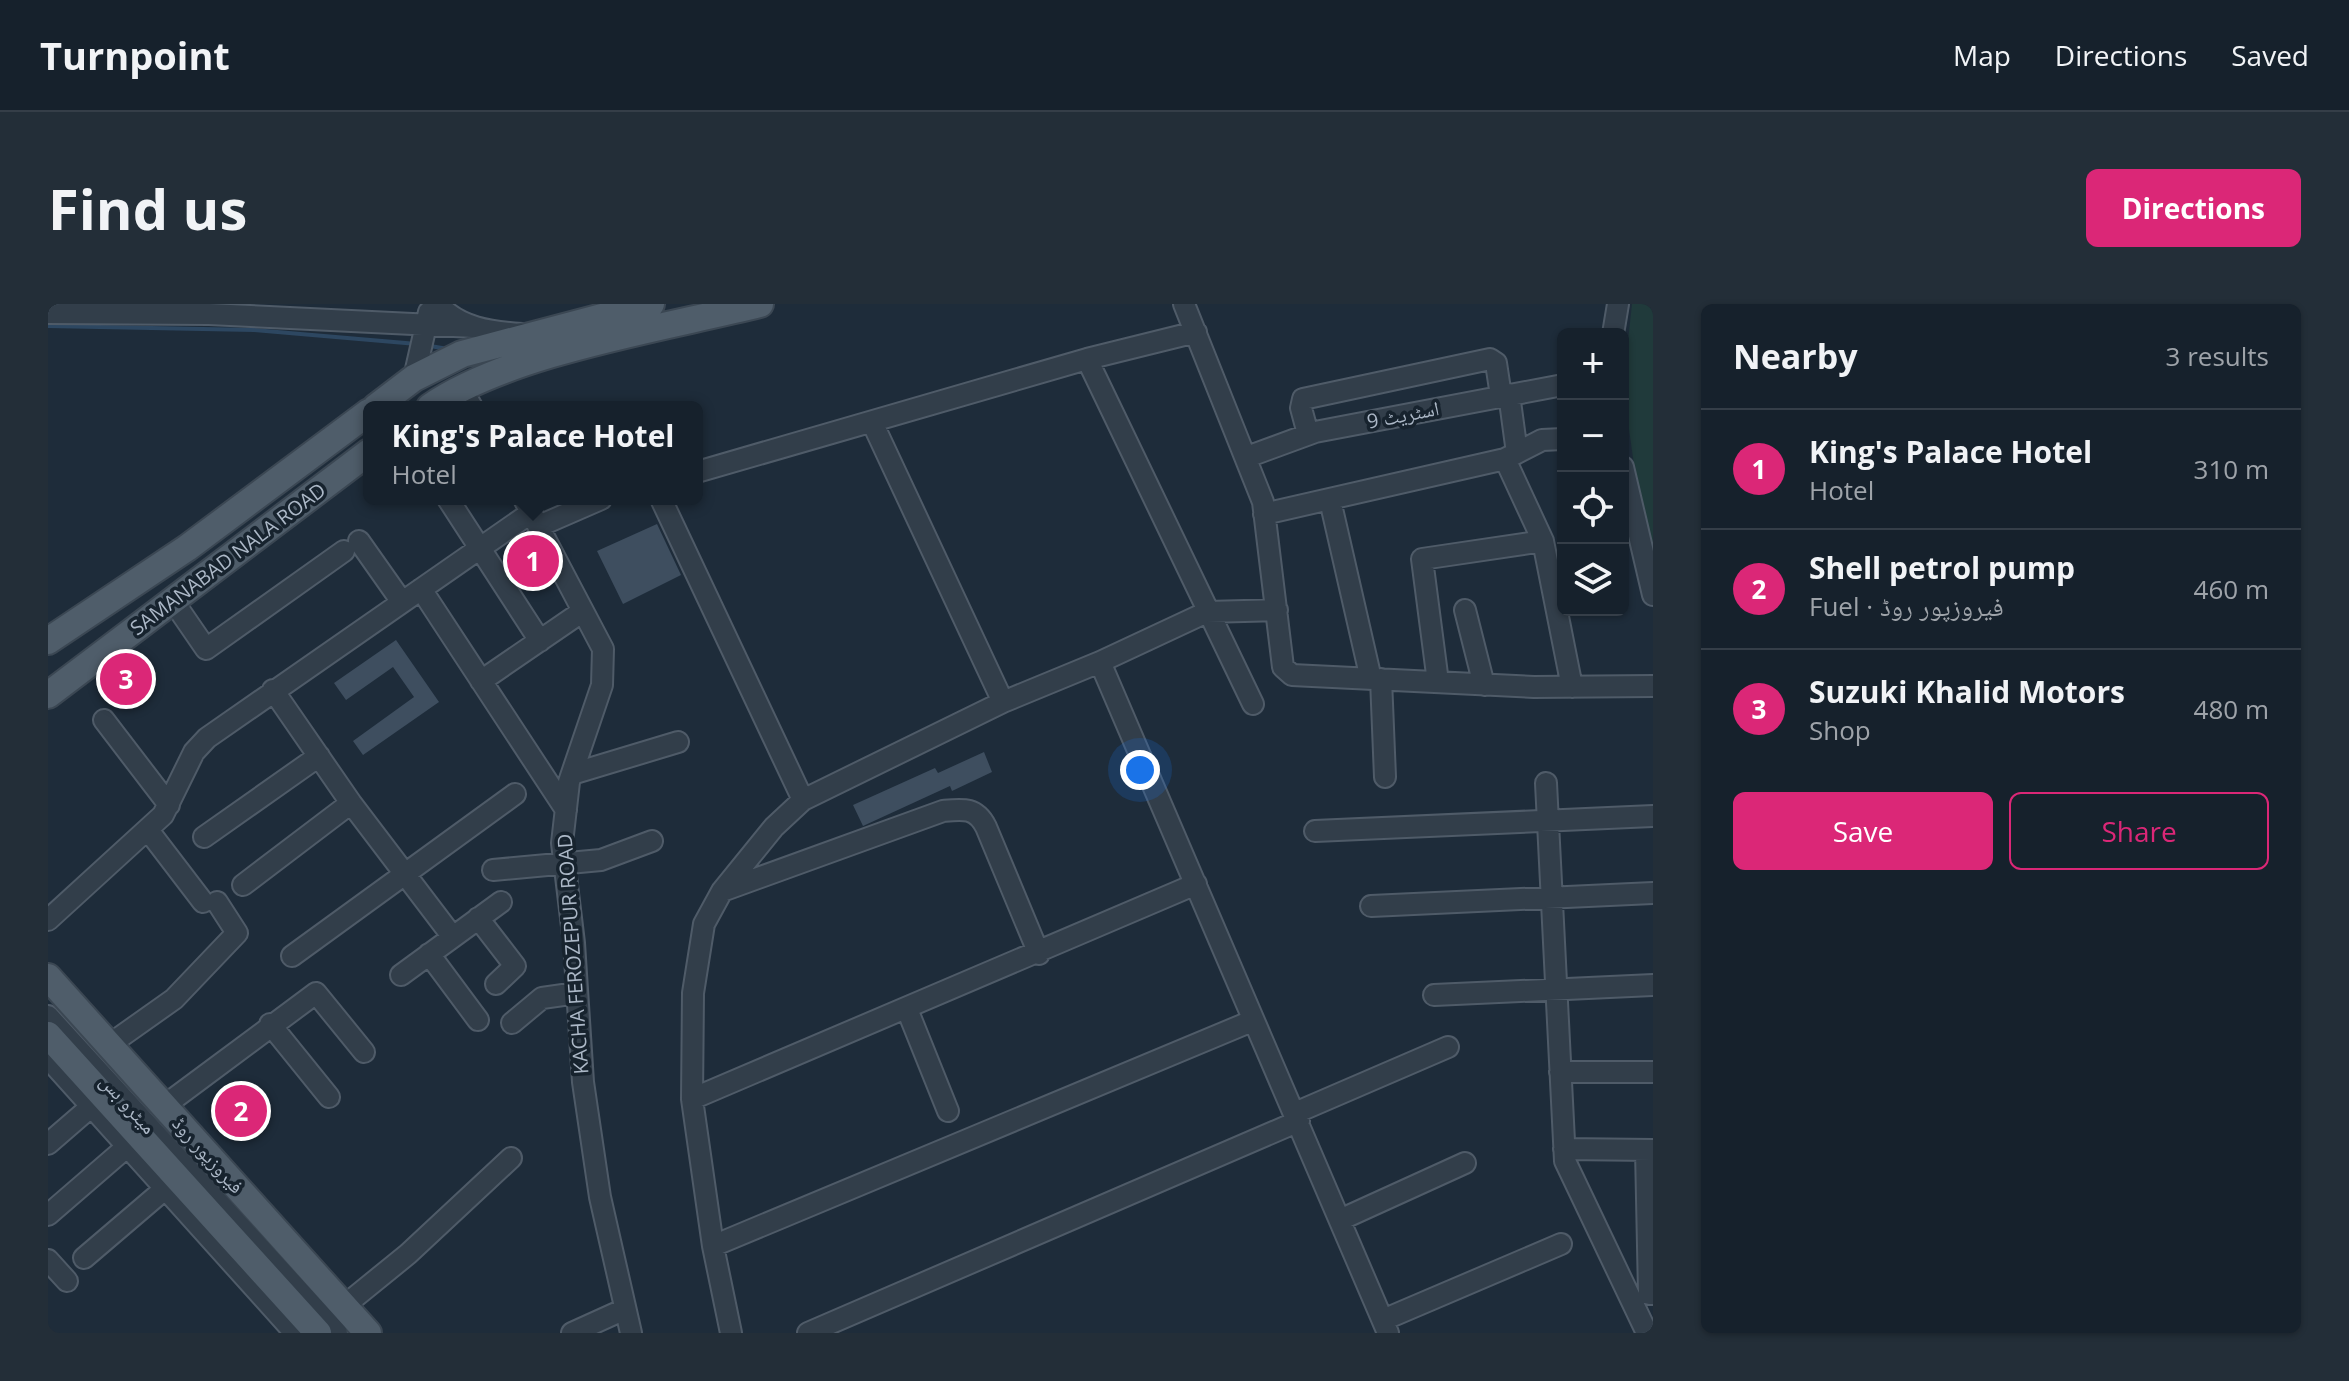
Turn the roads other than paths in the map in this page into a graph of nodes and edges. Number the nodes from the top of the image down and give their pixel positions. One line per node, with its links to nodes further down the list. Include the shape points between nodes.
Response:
1 (438, 304): 8 (street)
2 (651, 304): 11 (main road)
3 (760, 304): 16 (main road, via 537,360)
4 (1184, 304): 10 (street)
5 (1618, 304): 9 (street)
6 (48, 313): 7 (street)
7 (429, 314): 8 (street); 13 (street)
8 (474, 327): 11 (street)
9 (1614, 328)
10 (1196, 332): 12 (street); 24 (street)
11 (528, 335): 13 (main road, via 462,354)
12 (1087, 359): 19 (street); 43 (street)
13 (414, 378): 17 (main road)
14 (1557, 386): 15 (street, اسٹریٹ 9)
15 (1505, 395): 20 (street, اسٹریٹ 9); 20 (street, via 1490,359 1303,399); 22 (street)
16 (467, 397)
17 (384, 401)
18 (363, 416): 34 (main road)
19 (872, 422): 25 (street); 56 (street)
20 (1308, 434): 24 (street, اسٹریٹ 9)
21 (1557, 439): 22 (street, via 1542,440)
22 (1511, 456): 27 (street); 33 (street)
23 (363, 457): 38 (main road, SAMANABAD NALA ROAD)
24 (1247, 457): 32 (street)
25 (703, 470)
26 (1624, 472): 37 (street)
27 (1330, 500): 32 (street); 48 (street)
28 (452, 505): 35 (street)
29 (569, 505): 31 (street)
30 (664, 505): 65 (street)
31 (532, 512): 35 (street); 42 (street, KACHA FEROZEPUR ROAD)
32 (1264, 514): 40 (street)
33 (1543, 541): 50 (street, via 1422,559); 53 (street)
34 (187, 548): 44 (main road); 47 (main road, via 140,594)
35 (479, 549): 36 (street); 45 (street)
36 (421, 589): 39 (street); 49 (street)
37 (1653, 595)
38 (173, 601): 39 (street, via 206,649 351,546); 55 (main road, SAMANABAD NALA ROAD)
39 (402, 602): 54 (street)
40 (1277, 610): 43 (street); 48 (street, via 1283,667 1292,675)
41 (1465, 610): 51 (street)
42 (583, 611): 45 (street); 61 (street, KACHA FEROZEPUR ROAD, via 603,649 602,685)
43 (1207, 612): 46 (street); 57 (street)
44 (48, 641)
45 (540, 641): 49 (street)
46 (1100, 662): 56 (street); 78 (street)
47 (48, 663)
48 (1376, 679): 50 (street); 62 (street)
49 (481, 681): 68 (street)
50 (1438, 682): 51 (street)
51 (1484, 685): 53 (street)
52 (1653, 686): 53 (street)
53 (1572, 687)
54 (273, 690): 60 (street); 67 (street, via 194,752)
55 (48, 695)
56 (1003, 702): 65 (street)
57 (1253, 704)
58 (104, 720): 67 (street)
59 (678, 742): 61 (street)
60 (319, 756): 66 (street); 73 (street)
61 (572, 774): 68 (street, KACHA FEROZEPUR ROAD)
62 (1385, 777)
63 (1546, 783): 70 (street)
64 (515, 794): 77 (street)
65 (803, 800): 80 (street)
66 (351, 803): 77 (street); 79 (street)
67 (169, 805): 71 (street)
68 (566, 810): 75 (street, KACHA FEROZEPUR ROAD)
69 (1653, 816): 70 (street)
70 (1548, 818): 72 (street); 82 (street)
71 (148, 830): 86 (street); 105 (street, via 237,933 174,999)
72 (1315, 831)
73 (204, 837)
74 (652, 841): 75 (street, via 601,860)
75 (564, 864): 76 (street); 96 (street, KACHA FEROZEPUR ROAD)
76 (493, 870)
77 (406, 872): 87 (street); 90 (street)
78 (1196, 884): 89 (street); 101 (street)
79 (243, 885)
80 (722, 891): 89 (street, via 943,811 968,809 980,815 986,827); 112 (street, via 704,924 693,993)
81 (1653, 893): 82 (street)
82 (1552, 897): 84 (street); 95 (street)
83 (501, 902): 85 (street)
84 (1371, 906)
85 (478, 918): 87 (street); 93 (street, via 515,966)
86 (48, 920)
87 (452, 936): 88 (street)
88 (429, 954): 91 (street); 100 (street)
89 (1039, 954): 98 (street)
90 (292, 956)
91 (401, 975)
92 (48, 977): 105 (main road, فیروزپور روڈ)
93 (496, 984)
94 (1653, 985): 95 (street)
95 (1556, 990): 97 (street); 109 (street)
96 (577, 993): 102 (street, via 542,998); 133 (street, KACHA FEROZEPUR ROAD, via 597,1183)
97 (1434, 995)
98 (907, 1009): 112 (street); 115 (street)
99 (48, 1016): 137 (street, میٹرو بس)
100 (478, 1020)
101 (1252, 1021): 116 (street); 127 (street)
102 (512, 1023)
103 (270, 1024): 107 (street, via 316,993); 111 (street); 114 (street)
104 (48, 1035): 136 (main road, فیروزپور روڈ)
105 (109, 1045): 114 (main road, فیروزپور روڈ)
106 (1448, 1047): 116 (street)
107 (364, 1052)
108 (48, 1058): 113 (street)
109 (1560, 1072): 110 (street); 119 (street)
110 (1653, 1072)
111 (329, 1097)
112 (692, 1099): 127 (street)
113 (93, 1105): 117 (street); 118 (street)
114 (164, 1106): 132 (main road, فیروزپور روڈ)
115 (948, 1111)
116 (1297, 1117): 125 (street); 142 (street)
117 (48, 1144)
118 (129, 1145): 123 (street); 124 (street)
119 (1564, 1149): 120 (street); 143 (street, via 1565,1161)
120 (1650, 1150): 131 (street)
121 (511, 1158): 132 (street)
122 (1465, 1163): 125 (street)
123 (166, 1188): 128 (street); 135 (street)
124 (48, 1215)
125 (1342, 1219): 134 (street)
126 (1561, 1244): 134 (street)
127 (713, 1246): 141 (street)
128 (84, 1258)
129 (48, 1260): 130 (street)
130 (67, 1281)
131 (1653, 1294)
132 (344, 1306): 138 (main road, فیروزپور روڈ)
133 (625, 1309): 139 (street); 140 (street, KACHA FEROZEPUR ROAD)
134 (1385, 1327)
135 (295, 1333)
136 (318, 1333)
137 (337, 1333)
138 (368, 1333)
139 (572, 1333)
140 (631, 1333)
141 (731, 1333)
142 (808, 1333)
143 (1647, 1333)

